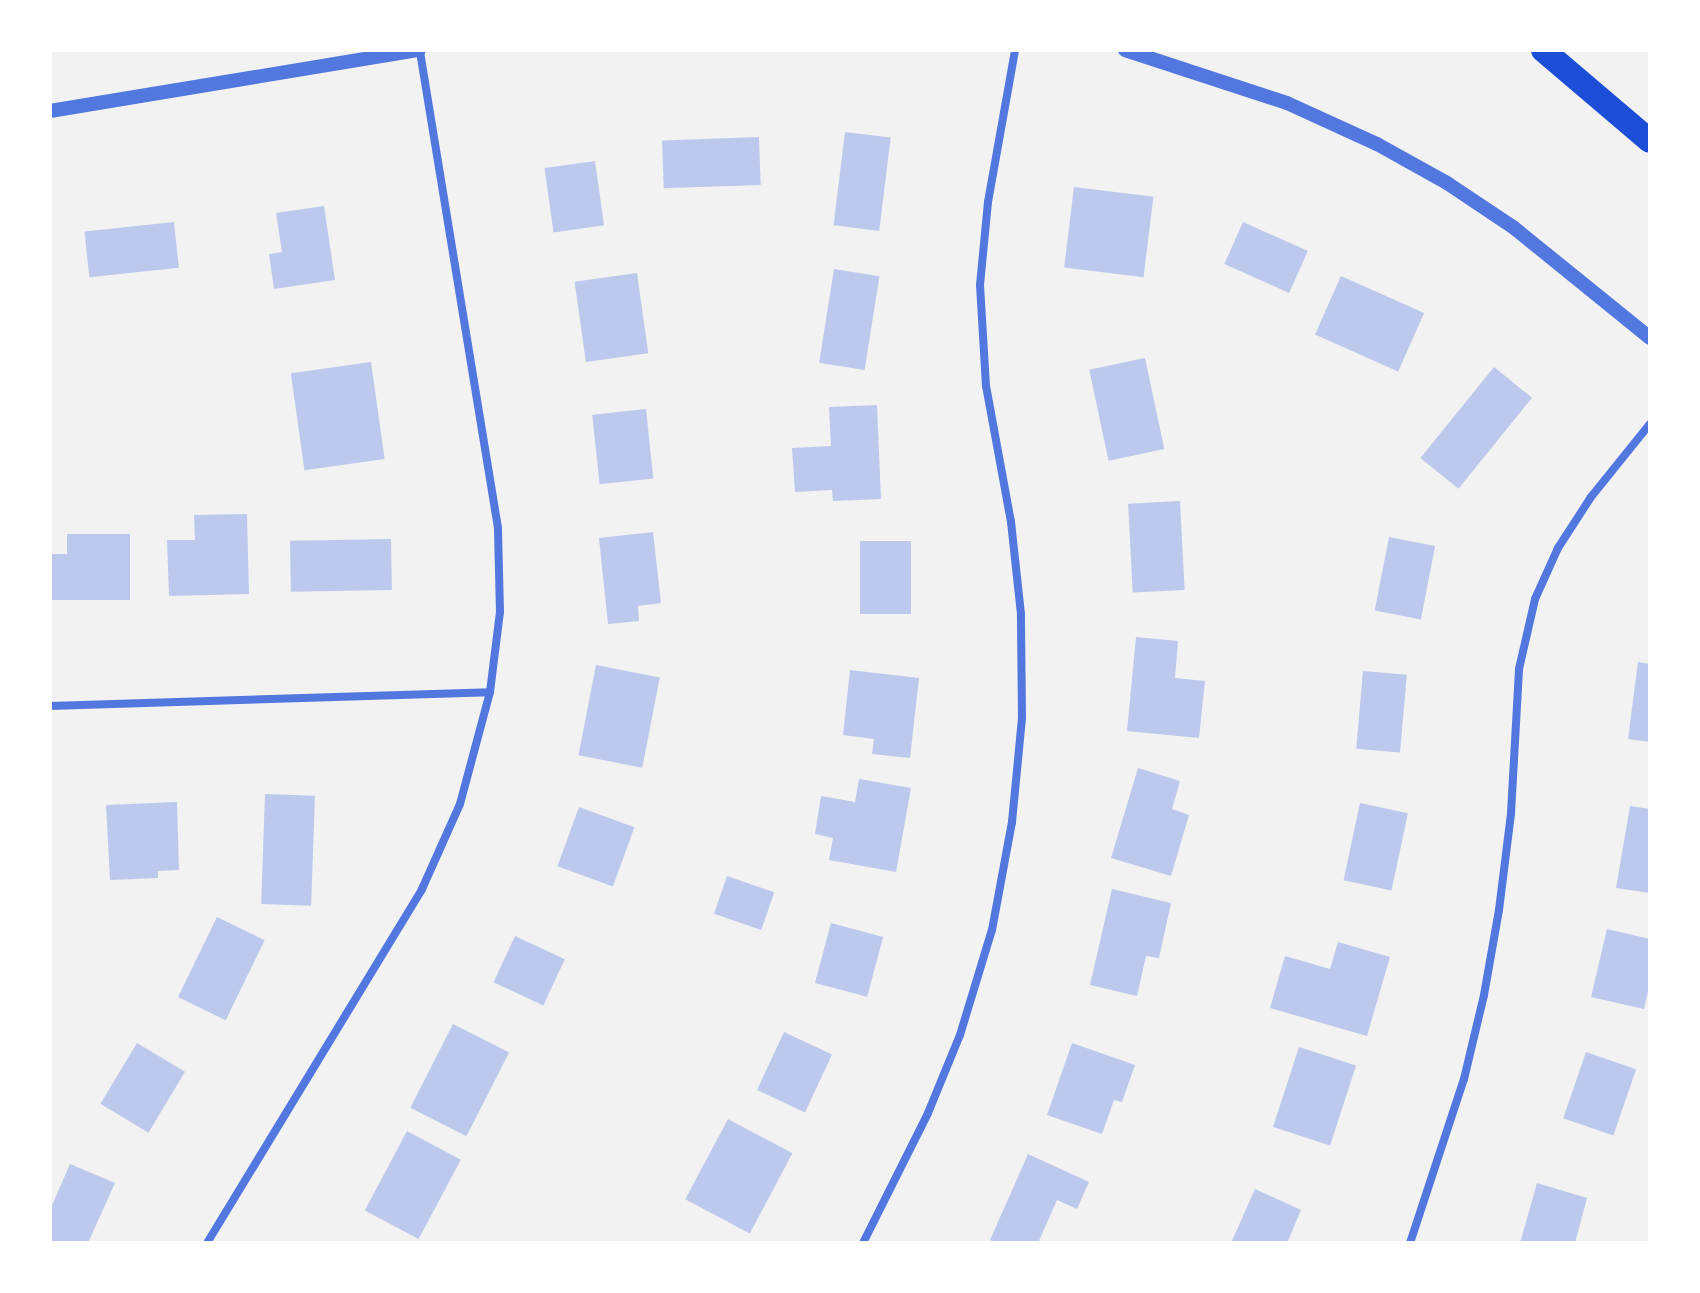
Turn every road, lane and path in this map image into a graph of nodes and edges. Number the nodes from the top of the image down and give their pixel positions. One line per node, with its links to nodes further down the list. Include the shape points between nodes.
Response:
1 (420, 50): 5 (street); 9 (street, via 498,528 500,612)
2 (1015, 50): 12 (street, via 988,202 980,285 986,386 1011,522 1021,614 1022,718 1012,822 992,930 960,1035)
3 (1125, 50): 7 (street, via 1287,103 1400,157 1513,227)
4 (1543, 50): 6 (highway)
5 (50, 111)
6 (1650, 141)
7 (1650, 338)
8 (1650, 424): 13 (street, via 1591,497 1558,548 1535,599 1519,669 1511,813 1484,995 1464,1079)
9 (490, 692): 10 (street); 11 (street, via 460,804 422,889)
10 (50, 706)
11 (207, 1243)
12 (863, 1243)
13 (1410, 1243)

